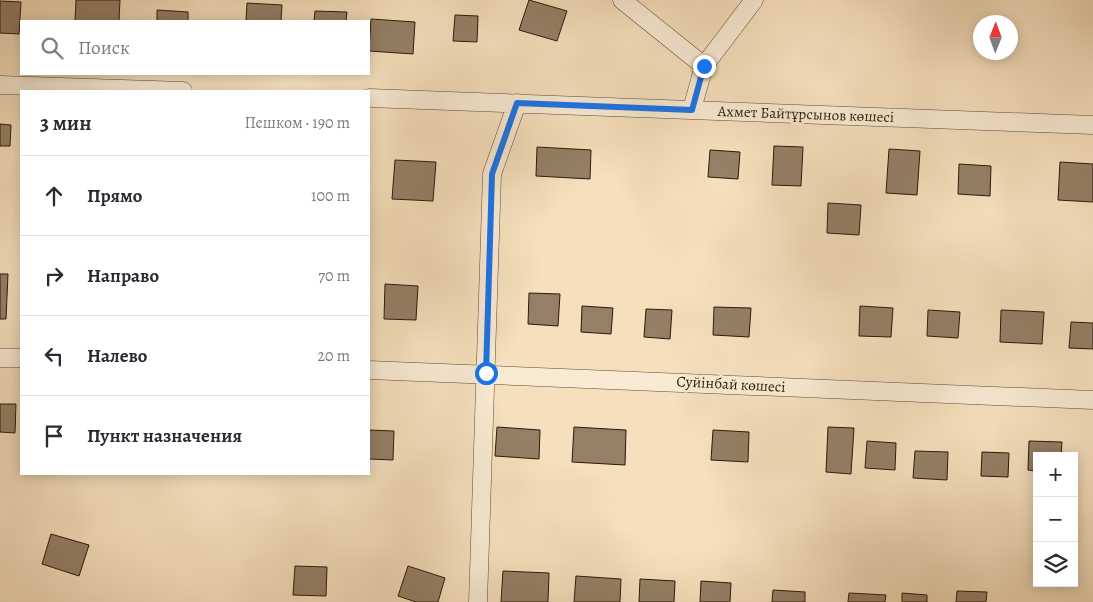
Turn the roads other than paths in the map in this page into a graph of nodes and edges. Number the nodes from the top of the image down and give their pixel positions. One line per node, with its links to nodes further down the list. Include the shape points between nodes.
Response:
1 (622, 0): 3 (street)
2 (754, 0): 3 (street)
3 (704, 66): 8 (street)
4 (0, 85): 5 (street)
5 (152, 90)
6 (370, 98): 7 (street, Ахмет Байтұрсынов көшесі)
7 (517, 103): 8 (street, Ахмет Байтұрсынов көшесі); 13 (street, via 492,174)
8 (692, 110): 9 (street, Ахмет Байтұрсынов көшесі)
9 (1093, 125)
10 (0, 358): 11 (street)
11 (20, 358)
12 (370, 370): 13 (street, Суйінбай көшесі)
13 (486, 373): 14 (street, Суйінбай көшесі); 15 (street)
14 (1093, 400)
15 (478, 602)

